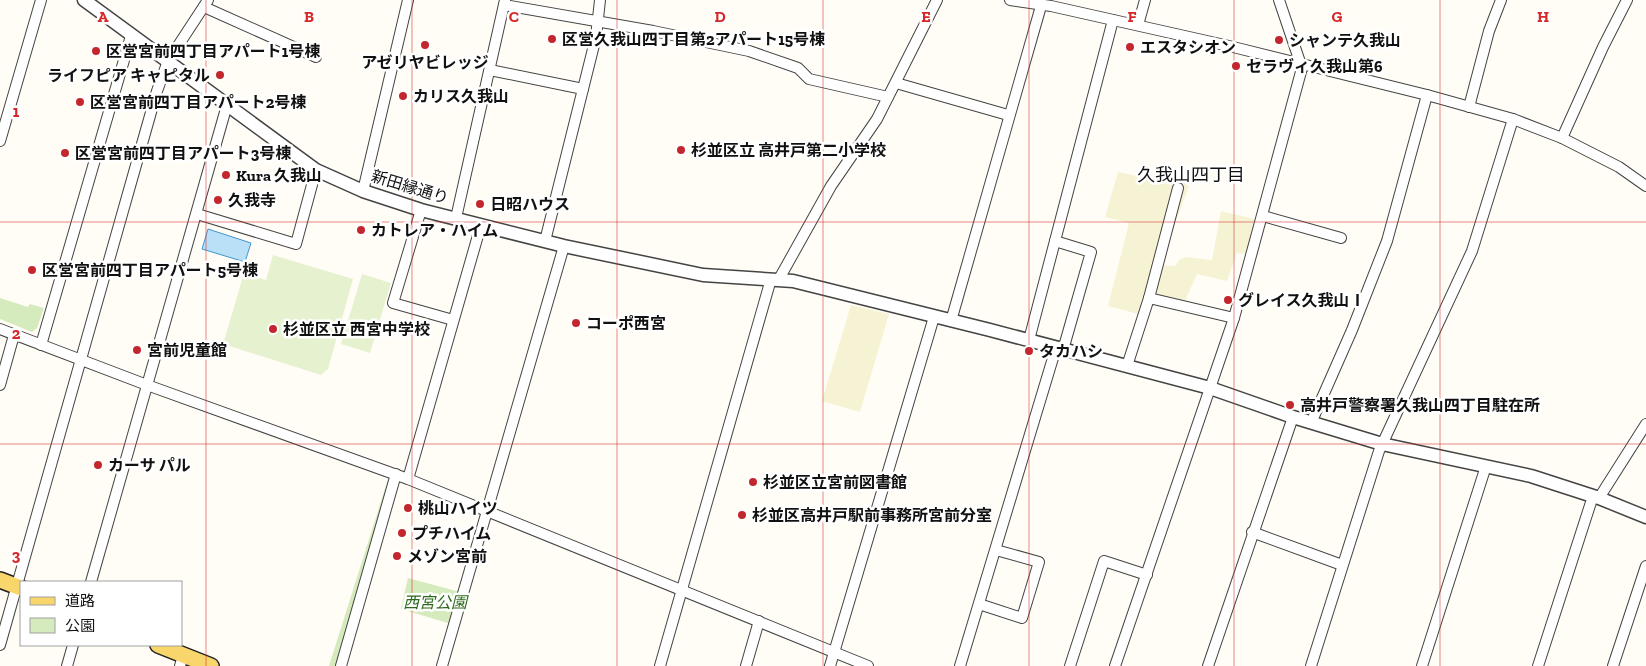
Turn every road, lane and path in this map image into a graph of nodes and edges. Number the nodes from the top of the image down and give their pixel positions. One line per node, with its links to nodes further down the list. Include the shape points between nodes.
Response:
1 (42, 0): 31 (street)
2 (84, 0): 17 (street, 新田縁通り)
3 (408, 0): 35 (street)
4 (600, 0): 15 (street)
5 (937, 0): 22 (street)
6 (1010, 0): 13 (street)
7 (1145, 0): 16 (street)
8 (1279, 0): 20 (street)
9 (1500, 0): 27 (street)
10 (1627, 0): 30 (street)
11 (504, 3): 15 (street); 21 (street)
12 (206, 4): 18 (street); 19 (street)
13 (1048, 4): 14 (street); 28 (street)
14 (1113, 20): 16 (street); 43 (street)
15 (598, 21): 23 (street); 25 (street, via 749,51 798,68 808,79)
16 (1138, 25): 20 (street)
17 (131, 36): 19 (street, 新田縁通り); 54 (street)
18 (316, 58)
19 (168, 61): 26 (street, 新田縁通り); 56 (street)
20 (1300, 63): 24 (street); 38 (street, via 1298,85)
21 (490, 70): 23 (street); 39 (street)
22 (896, 83): 25 (street); 28 (street)
23 (583, 89): 42 (street)
24 (1427, 95): 27 (street); 62 (street, via 1387,241)
25 (888, 97): 45 (street)
26 (227, 105): 32 (street, 新田縁通り); 37 (street)
27 (1469, 107): 29 (street)
28 (1008, 115): 50 (street)
29 (1513, 119): 30 (street); 64 (street, via 1472,251)
30 (1562, 138): 33 (street, via 1619,167)
31 (0, 141)
32 (316, 170): 35 (street, 新田縁通り); 37 (street, via 296,244)
33 (1646, 186)
34 (1178, 188): 46 (street)
35 (363, 191): 36 (street, 新田縁通り)
36 (421, 210): 39 (street, 新田縁通り); 49 (street, via 394,303)
37 (197, 214): 59 (street)
38 (1263, 216): 41 (street); 48 (street)
39 (456, 218): 40 (street, 新田縁通り)
40 (481, 225): 42 (street, 新田縁通り); 49 (street)
41 (1341, 238)
42 (545, 241): 44 (street, 新田縁通り)
43 (1055, 241): 53 (street); 55 (street, via 1091,252)
44 (564, 246): 45 (street, 新田縁通り, via 704,275); 69 (street)
45 (775, 279): 47 (street, 新田縁通り); 80 (street)
46 (1149, 298): 48 (street); 57 (street)
47 (934, 317): 50 (street, 新田縁通り); 86 (street)
48 (1234, 318): 60 (street)
49 (453, 320): 67 (street)
50 (951, 321): 53 (street, 新田縁通り)
51 (0, 329): 52 (street)
52 (14, 335): 54 (street); 58 (street)
53 (1029, 340): 55 (street, 新田縁通り)
54 (41, 345): 56 (street)
55 (1059, 349): 57 (street, 新田縁通り); 72 (street)
56 (81, 360): 59 (street); 77 (street)
57 (1128, 366): 60 (street, 新田縁通り)
58 (0, 385)
59 (147, 386): 66 (street); 78 (street)
60 (1210, 388): 61 (street, 新田縁通り); 75 (street)
61 (1293, 417): 62 (street, 新田縁通り); 71 (street)
62 (1311, 423): 64 (street, 新田縁通り)
63 (1646, 424): 68 (street)
64 (1382, 444): 65 (street, 新田縁通り); 73 (street)
65 (1486, 466): 68 (street, 新田縁通り); 101 (street)
66 (396, 474): 67 (street); 90 (street)
67 (408, 479): 69 (street)
68 (1596, 497): 70 (street, 新田縁通り); 102 (street)
69 (486, 512): 80 (street); 91 (street)
70 (1646, 517)
71 (1252, 532): 73 (street); 99 (street)
72 (996, 550): 81 (street); 81 (street, via 1039,562 1022,618)
73 (1342, 565): 100 (street)
74 (1646, 566): 103 (street)
75 (1147, 575): 97 (street, via 1104,561); 98 (street)
76 (0, 580): 79 (main road)
77 (21, 581)
78 (91, 581)
79 (19, 587): 83 (street)
80 (682, 590): 82 (street); 92 (street)
81 (979, 604): 96 (street)
82 (759, 622): 86 (street); 93 (street)
83 (0, 644)
84 (73, 646): 88 (street)
85 (160, 646): 87 (main road)
86 (834, 652): 94 (street); 95 (street)
87 (182, 660): 89 (main road)
88 (67, 666)
89 (212, 666)
90 (341, 666)
91 (442, 666)
92 (660, 666)
93 (746, 666)
94 (830, 666)
95 (868, 666)
96 (960, 666)
97 (1070, 666)
98 (1115, 666)
99 (1208, 666)
100 (1311, 666)
101 (1422, 666)
102 (1538, 666)
103 (1613, 666)

